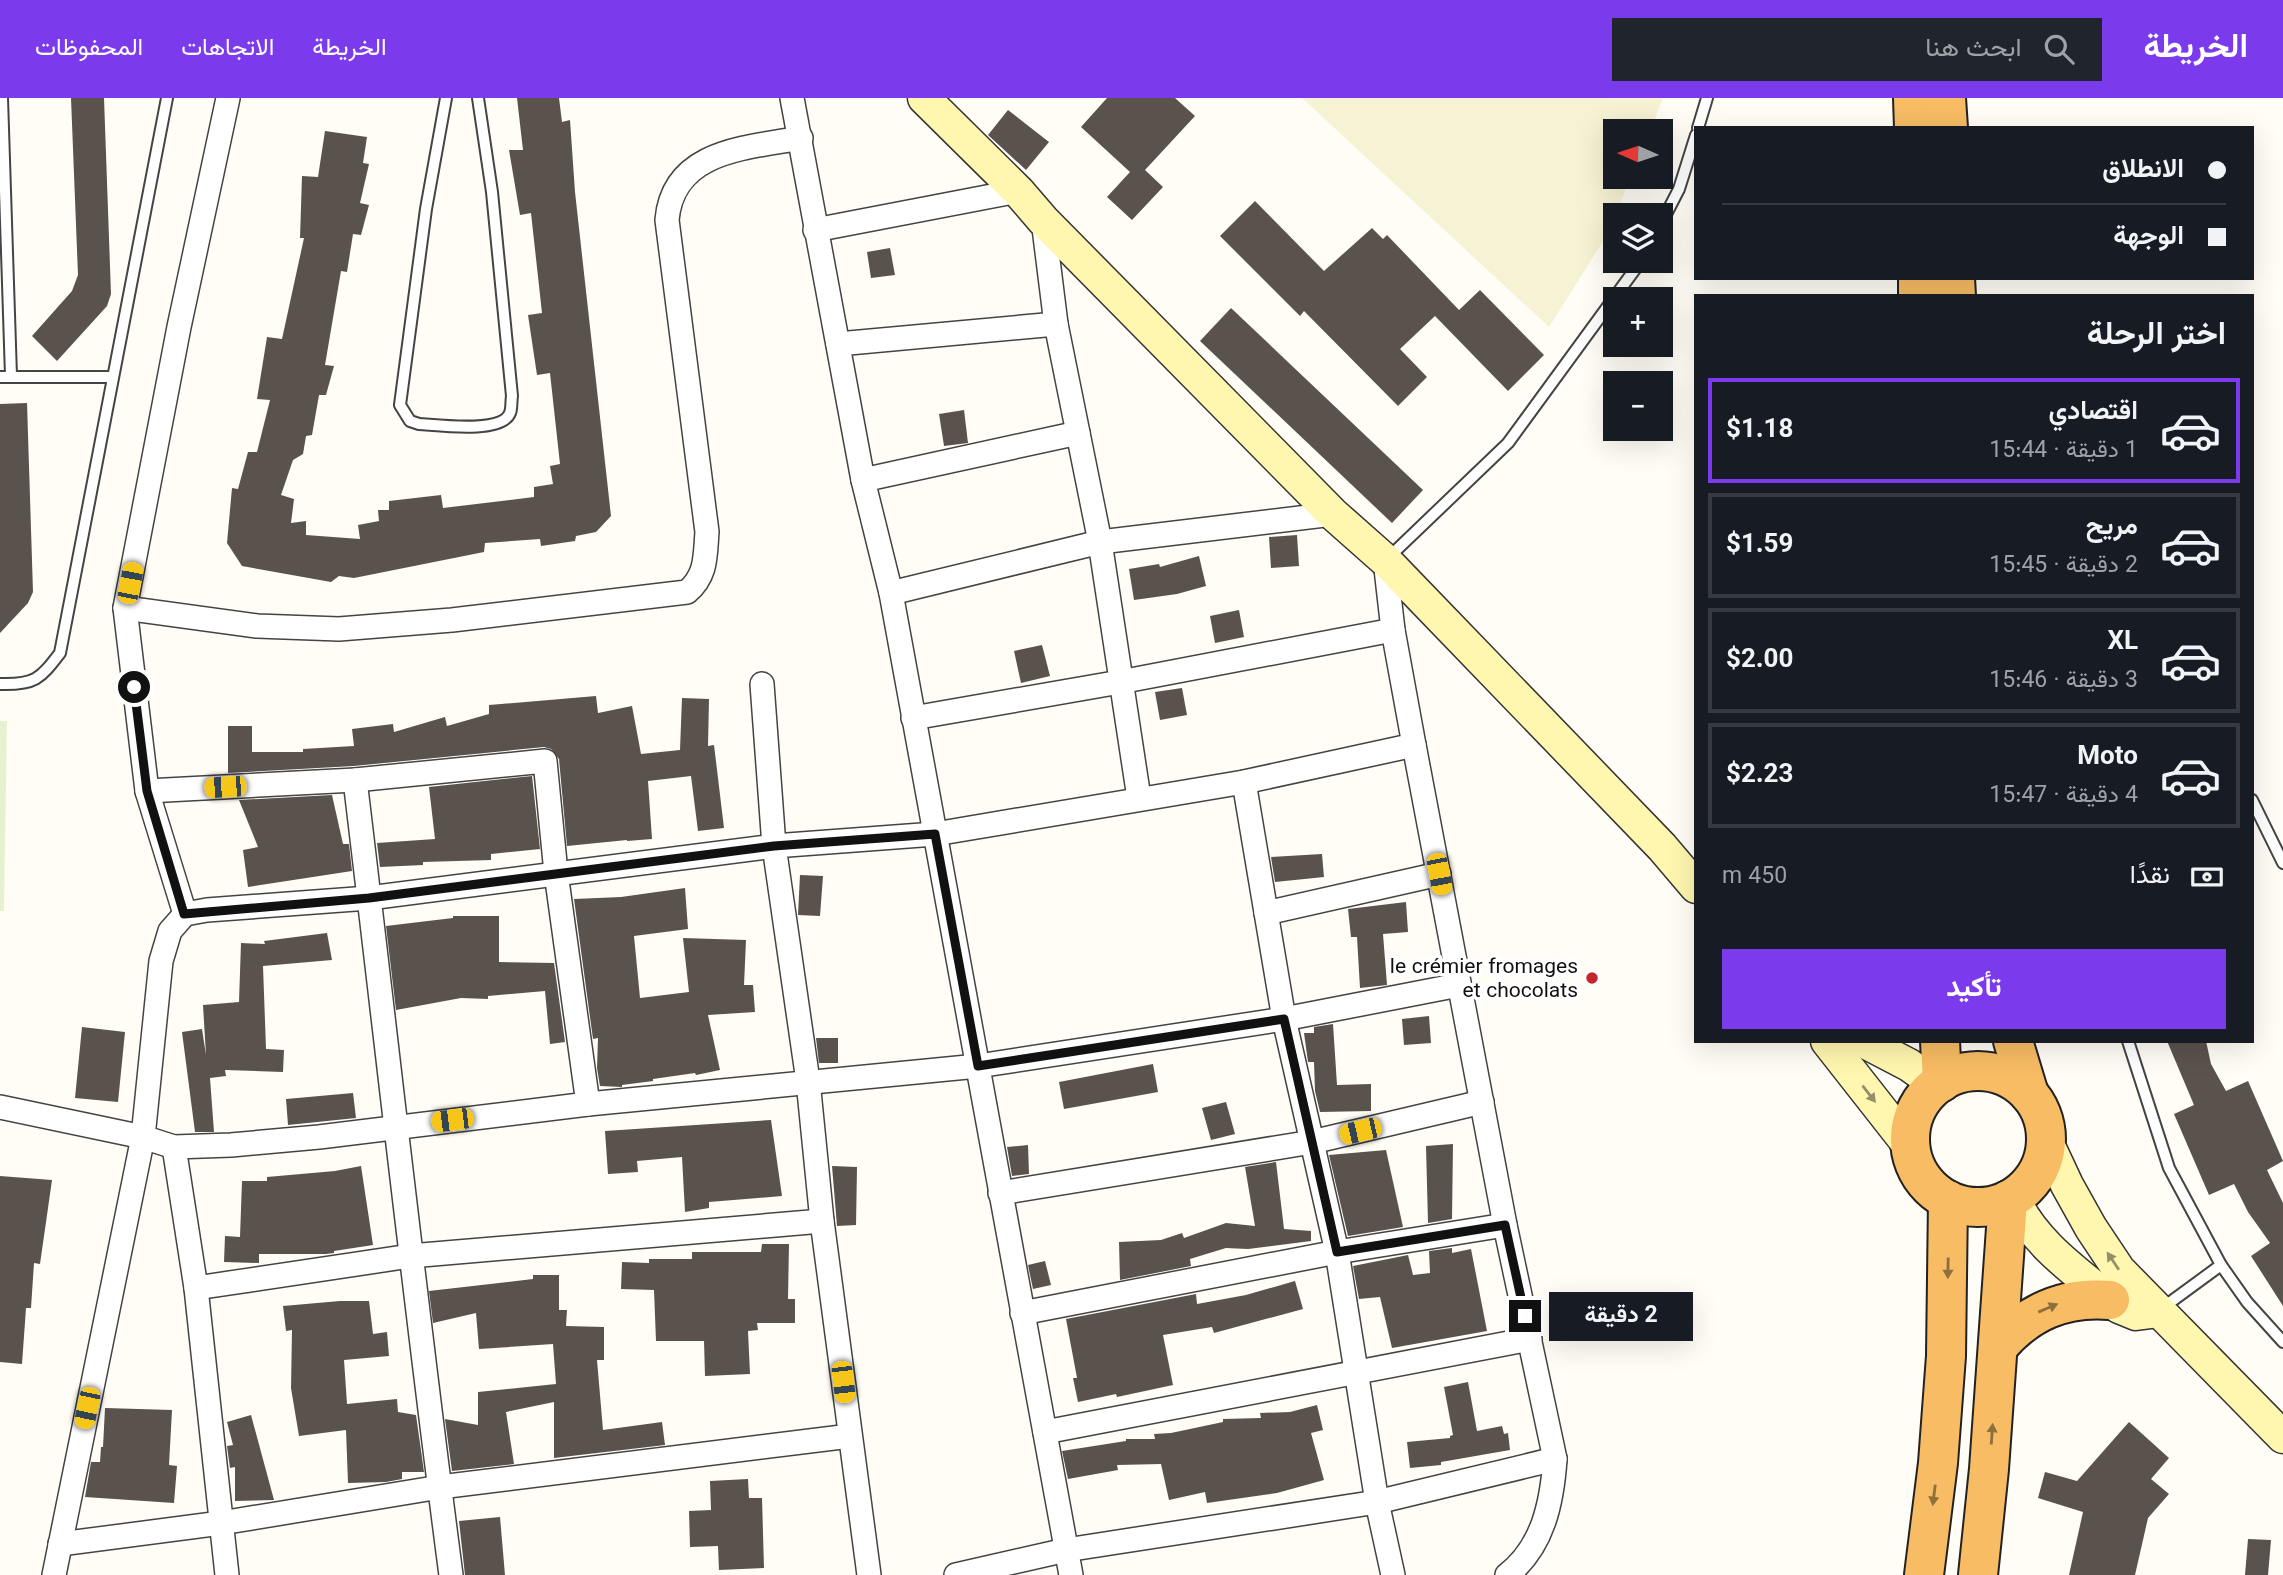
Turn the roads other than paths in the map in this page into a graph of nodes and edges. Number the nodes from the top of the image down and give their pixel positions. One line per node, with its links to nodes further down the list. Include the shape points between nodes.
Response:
1 (2, 98): 23 (lane)
2 (167, 98): 24 (lane)
3 (228, 98): 31 (street)
4 (446, 98): 5 (lane, via 400,405 410,421 419,424 489,426 505,420 512,396)
5 (478, 98)
6 (792, 98): 14 (street)
7 (924, 98): 16 (main road)
8 (1707, 98): 11 (lane)
9 (1913, 98): 12 (highway)
10 (1947, 98): 13 (highway)
11 (1699, 126)
12 (1914, 126)
13 (1948, 126)
14 (801, 138): 19 (street); 31 (street, via 726,152 699,164 676,184 668,205 707,532 699,582 687,592 339,629 257,626)
15 (1694, 141): 17 (lane)
16 (1018, 191): 18 (main road); 19 (street)
17 (1672, 203)
18 (1043, 220): 21 (street); 27 (main road)
19 (815, 230): 22 (street)
20 (1632, 273): 29 (lane, via 1508,443)
21 (1056, 324): 22 (street); 25 (street)
22 (838, 344): 26 (street)
23 (6, 376): 24 (lane)
24 (112, 377): 34 (lane, via 60,653 42,676)
25 (1078, 433): 26 (street); 28 (street)
26 (863, 481): 30 (street)
27 (1333, 514): 28 (street); 29 (main road)
28 (1100, 542): 30 (street); 33 (street)
29 (1385, 561): 32 (street); 48 (main road)
30 (891, 593): 36 (street)
31 (125, 608): 40 (street)
32 (1393, 630): 33 (street); 37 (street)
33 (1120, 682): 36 (street); 41 (street)
34 (0, 684)
35 (762, 684): 44 (street)
36 (913, 718): 43 (street)
37 (1414, 745): 39 (street); 47 (street)
38 (355, 780): 40 (street); 46 (street, via 545,761); 49 (street)
39 (1244, 782): 41 (street); 50 (street)
40 (147, 791): 51 (street)
41 (1139, 798): 43 (street)
42 (2254, 804): 45 (lane)
43 (935, 834): 44 (street); 59 (street)
44 (774, 846): 46 (street); 60 (street)
45 (2283, 863)
46 (556, 873): 49 (street); 64 (street)
47 (1439, 874): 50 (street); 52 (street)
48 (1694, 885)
49 (369, 898): 51 (street); 66 (street)
50 (1266, 913): 53 (street)
51 (184, 914): 67 (street, via 170,931 161,961)
52 (1460, 985): 53 (street); 63 (street)
53 (1284, 1019): 59 (street); 69 (street)
54 (1829, 1043): 71 (main road, one-way to 71)
55 (1867, 1043): 61 (main road)
56 (1940, 1043): 61 (highway)
57 (2014, 1043): 62 (highway)
58 (2129, 1043): 79 (lane, via 2169,1168)
59 (978, 1066): 60 (street); 72 (street)
60 (808, 1081): 64 (street); 75 (street)
61 (1940, 1083): 62 (highway, via 1963,1073 1992,1072); 71 (highway, via 1924,1097 1916,1113)
62 (2029, 1094): 68 (highway, via 2039,1108)
63 (1482, 1102): 69 (street); 76 (street)
64 (588, 1104): 66 (street)
65 (0, 1107): 67 (street)
66 (397, 1126): 70 (street); 78 (street)
67 (143, 1137): 70 (street); 95 (street)
68 (2046, 1140): 73 (highway, via 2037,1173); 82 (main road, one-way to 68, via 2119,1270 2091,1228)
69 (1312, 1142): 72 (street); 77 (street)
70 (174, 1147): 80 (street)
71 (1911, 1148): 74 (highway, via 1923,1178)
72 (1000, 1193): 83 (street)
73 (2011, 1199): 74 (highway, via 1978,1207); 81 (main road, via 2038,1237); 86 (highway)
74 (1948, 1200): 105 (highway, one-way to 105, via 1946,1356)
75 (822, 1221): 78 (street); 89 (street)
76 (1505, 1225): 77 (street); 84 (street)
77 (1337, 1252): 83 (street); 87 (street)
78 (410, 1256): 80 (street); 92 (street)
79 (2221, 1265): 82 (lane); 85 (lane)
80 (196, 1288): 94 (street)
81 (2110, 1300): 82 (main road, via 2136,1314); 86 (highway, one-way to 81, via 2024,1321 2056,1304)
82 (2159, 1311): 90 (main road)
83 (1022, 1313): 88 (street)
84 (1530, 1339): 87 (street); 91 (street)
85 (2283, 1342)
86 (1998, 1347): 106 (highway, one-way to 86)
87 (1355, 1372): 88 (street); 93 (street)
88 (1045, 1432): 96 (street)
89 (850, 1436): 92 (street); 100 (street)
90 (2283, 1437)
91 (1555, 1459): 93 (street); 104 (street, via 1543,1527 1523,1563)
92 (440, 1487): 94 (street); 99 (street)
93 (1377, 1502): 96 (street); 103 (street)
94 (221, 1523): 95 (street); 98 (street)
95 (60, 1544): 97 (street)
96 (1066, 1550): 101 (street); 102 (street)
97 (54, 1575)
98 (227, 1575)
99 (451, 1575)
100 (869, 1575)
101 (956, 1575)
102 (1071, 1575)
103 (1393, 1575)
104 (1507, 1575)
105 (1924, 1575)
106 (1978, 1575)

